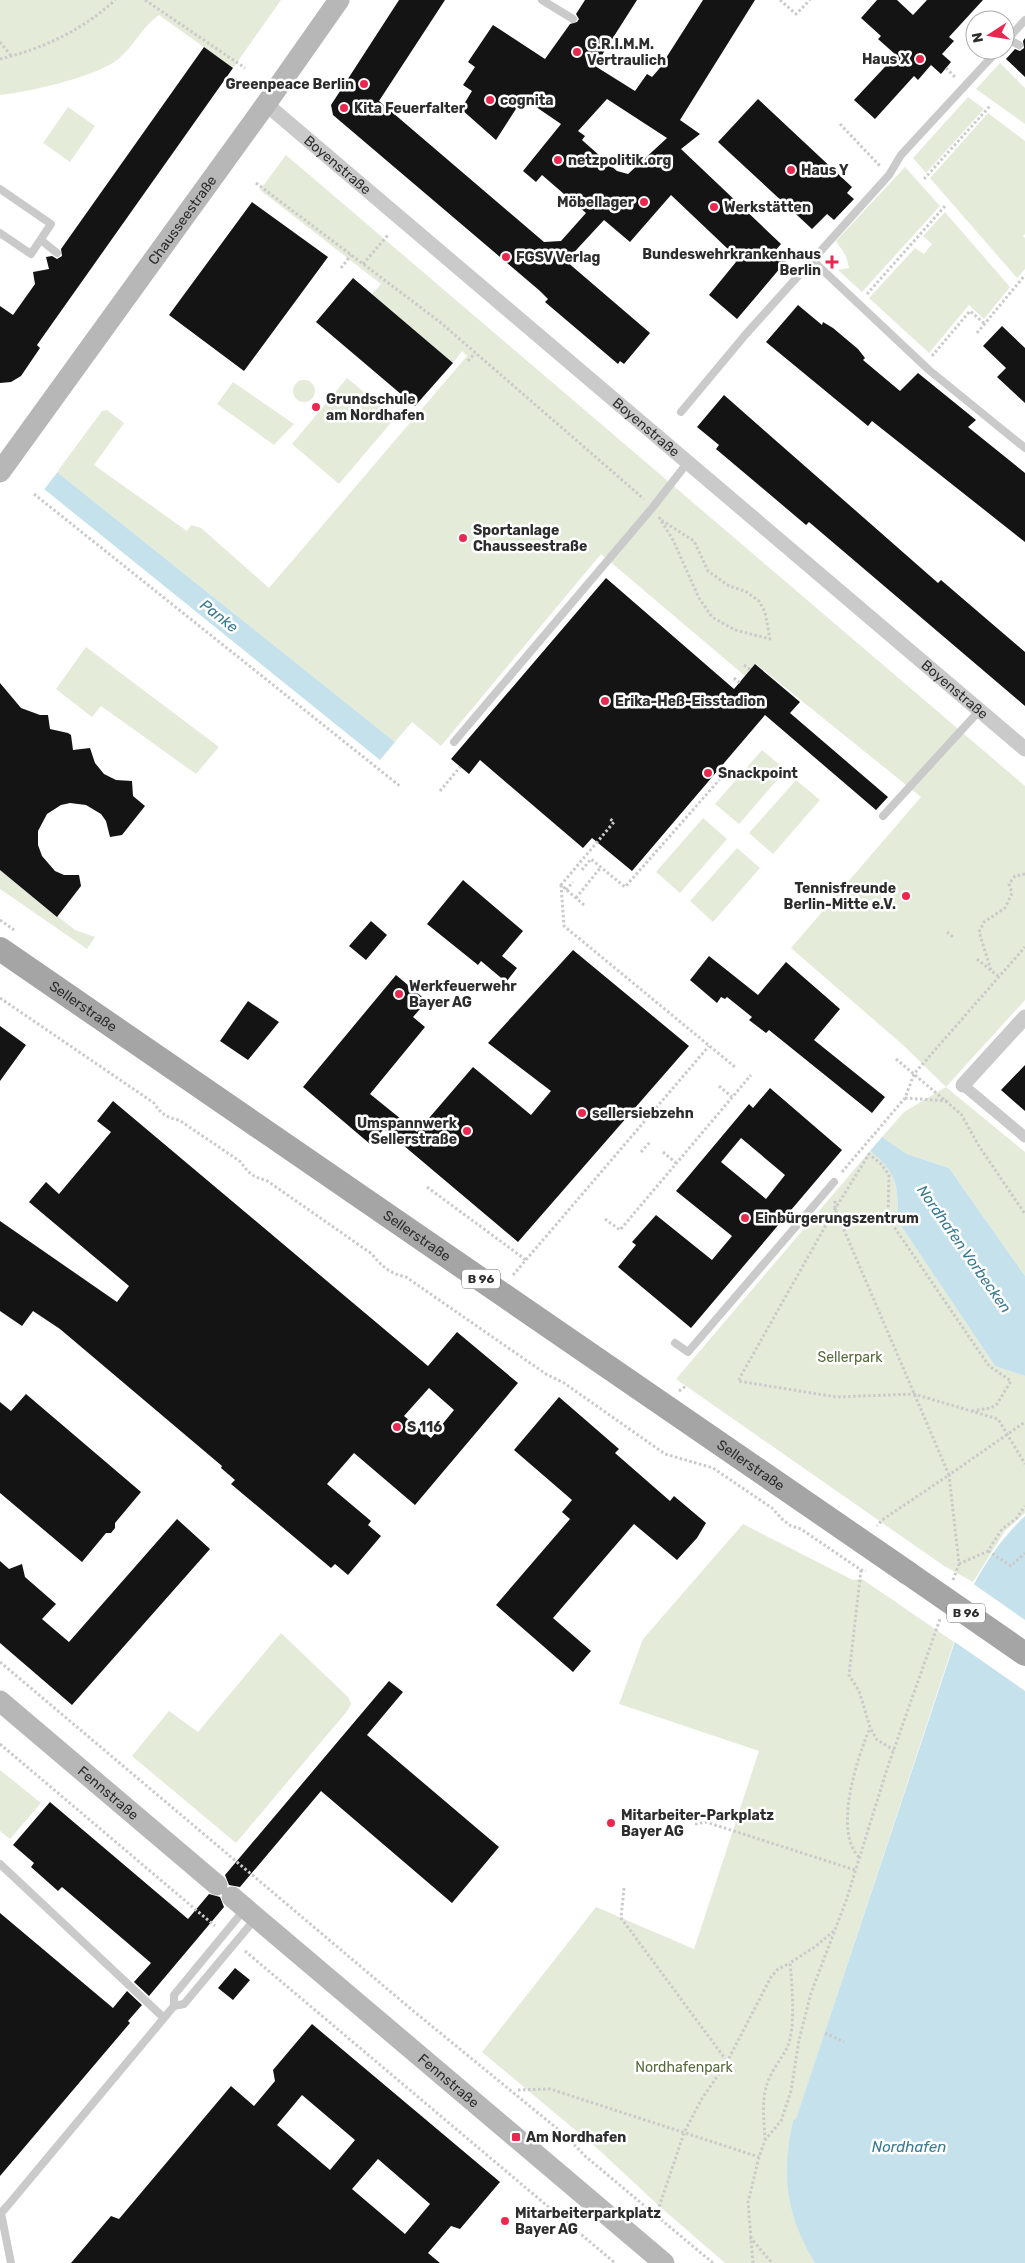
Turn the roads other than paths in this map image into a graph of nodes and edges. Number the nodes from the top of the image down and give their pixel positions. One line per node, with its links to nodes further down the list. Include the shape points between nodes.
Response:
1 (339, 0): 9 (main road, Chausseestraße)
2 (542, 0): 3 (lane)
3 (573, 19)
4 (1025, 20): 5 (lane)
5 (1015, 31)
6 (1015, 44): 7 (lane)
7 (1019, 45)
8 (989, 60): 14 (lane, via 901,155 890,175)
9 (266, 104): 17 (main road, Chausseestraße); 18 (street, Boyenstraße)
10 (0, 189): 12 (lane, via 51,224)
11 (0, 233): 12 (lane, via 30,254)
12 (41, 240): 13 (lane)
13 (57, 253)
14 (812, 260): 15 (lane); 16 (lane, via 924,366)
15 (681, 412)
16 (1025, 448)
17 (11, 457)
18 (688, 462): 19 (street, Boyenstraße); 20 (lane)
19 (979, 710): 21 (street, Boyenstraße); 22 (lane)
20 (454, 742)
21 (1025, 750)
22 (883, 816)
23 (0, 949): 29 (main road, Sellerstraße / B 96, bridge)
24 (1025, 1017): 25 (street)
25 (963, 1085): 26 (street)
26 (1025, 1137)
27 (834, 1182): 28 (lane, via 688,1352)
28 (675, 1343)
29 (1025, 1654)
30 (0, 1702): 32 (main road, Fennstraße)
31 (0, 1864): 34 (lane)
32 (237, 1902): 33 (lane, via 225,1934 174,1995); 33 (lane, via 236,1943 184,2004); 37 (main road, Fennstraße)
33 (174, 2006): 34 (lane)
34 (164, 2018): 35 (lane)
35 (1, 2213): 36 (lane)
36 (11, 2263)
37 (664, 2263)

